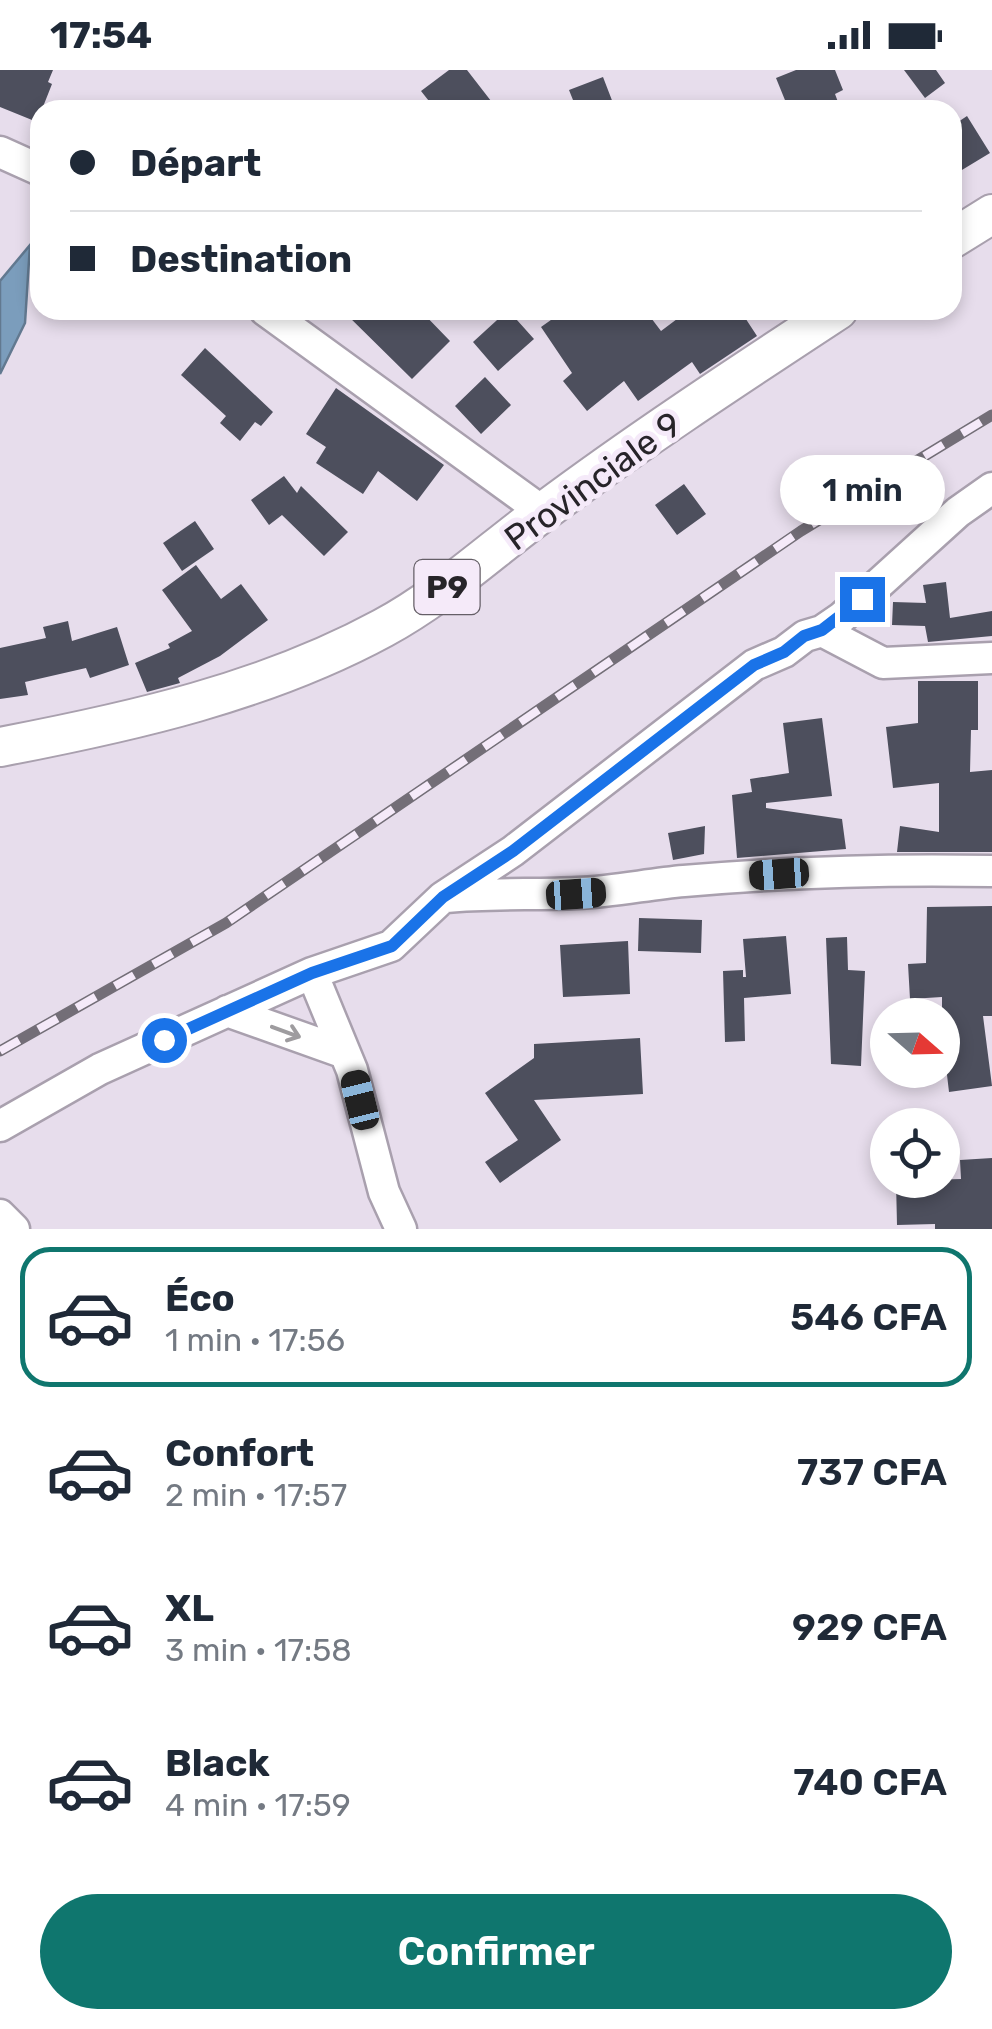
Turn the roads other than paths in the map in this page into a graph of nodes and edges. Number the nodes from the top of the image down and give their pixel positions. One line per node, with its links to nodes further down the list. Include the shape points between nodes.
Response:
1 (0, 152): 2 (street)
2 (30, 166)
3 (992, 214): 4 (main road)
4 (962, 233)
5 (280, 320): 8 (street)
6 (823, 320): 8 (main road, Provinciale 9 / P9)
7 (992, 488): 9 (street)
8 (542, 512): 11 (main road, Provinciale 9 / P9, via 460,579 304,667 200,701)
9 (822, 630): 10 (street, via 883,663); 13 (street, via 754,665)
10 (992, 658)
11 (0, 748)
12 (992, 871): 13 (street, via 779,874 576,894)
13 (443, 897): 14 (street, via 392,946)
14 (312, 973): 15 (street); 16 (street)
15 (228, 1011): 16 (street, one-way to 16); 17 (street, via 100,1069)
16 (345, 1053): 20 (street)
17 (0, 1126)
18 (0, 1215): 19 (street)
19 (14, 1229)
20 (401, 1229)

